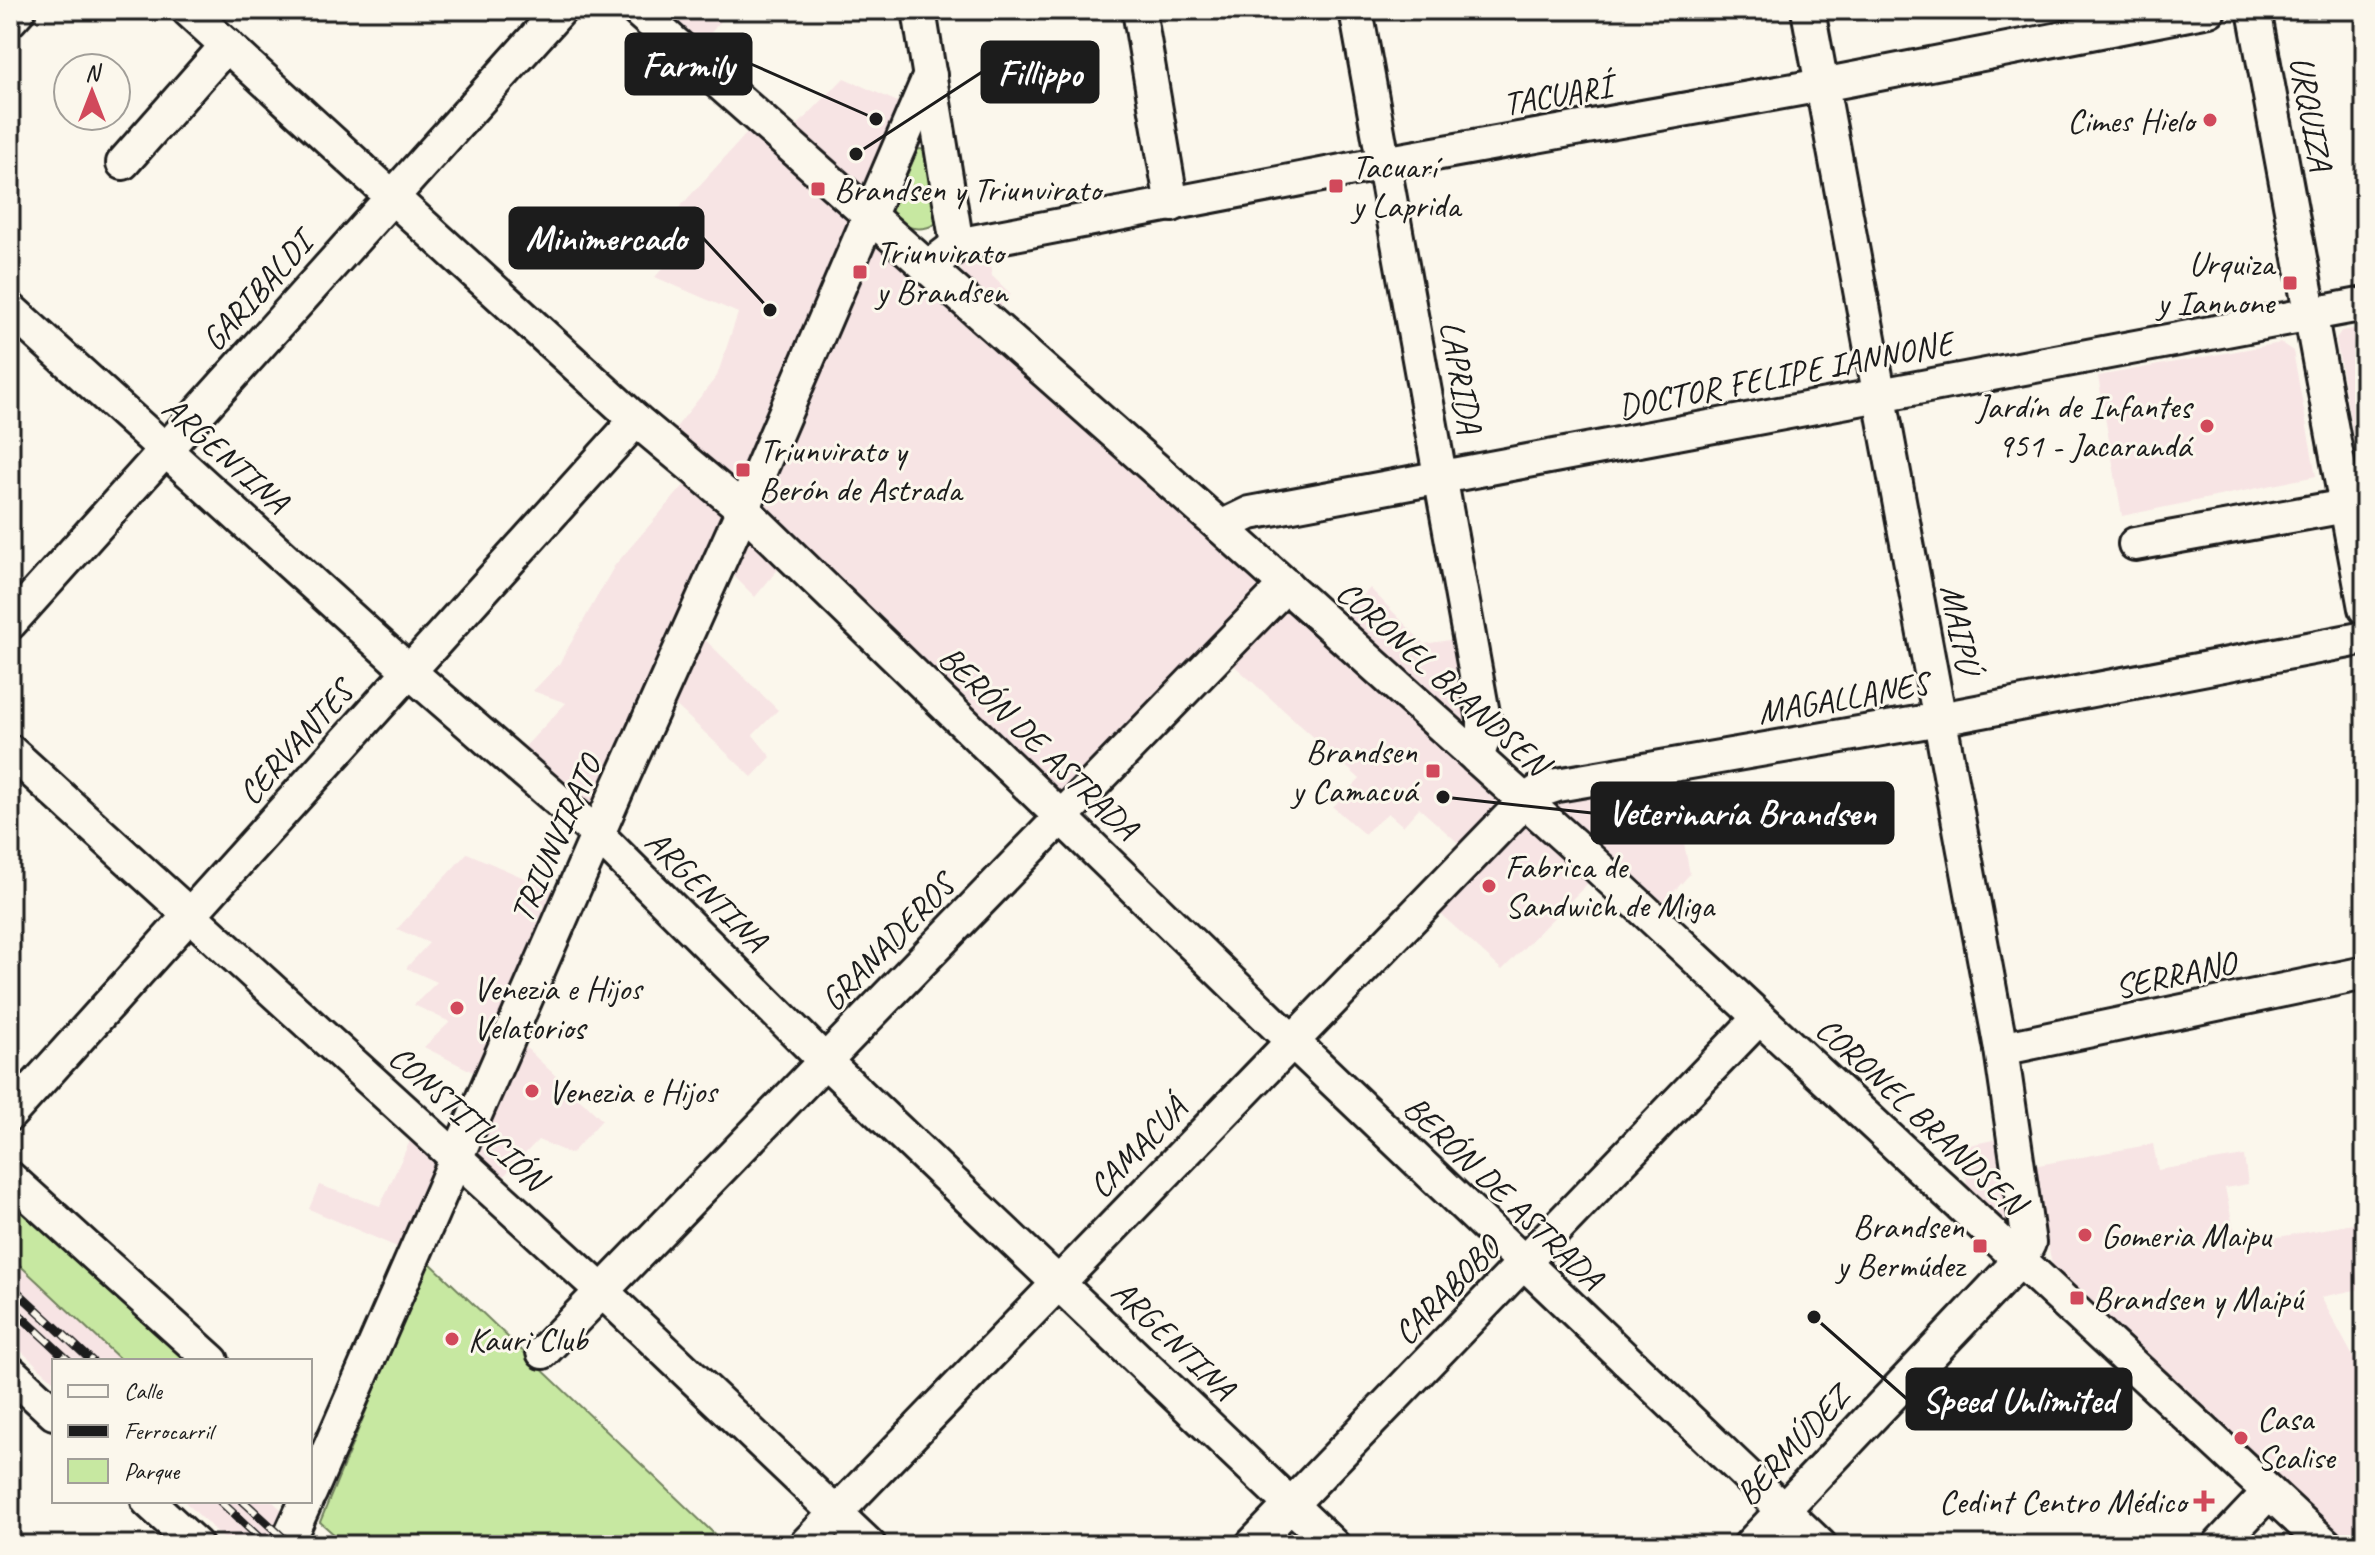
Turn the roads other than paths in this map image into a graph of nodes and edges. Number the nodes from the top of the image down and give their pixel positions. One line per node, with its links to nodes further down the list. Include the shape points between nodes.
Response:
1 (19, 10): 11 (street)
2 (188, 10): 12 (street, BERÓN DE ASTRADA)
3 (560, 10): 17 (street, GARIBALDI)
4 (637, 10): 19 (street, CORONEL BRANDSEN)
5 (919, 10): 13 (street)
6 (1139, 10): 18 (street)
7 (1356, 10): 16 (street, LAPRIDA)
8 (1808, 10): 14 (street, MAIPÚ)
9 (2209, 10): 14 (street, TACUARÍ)
10 (2254, 10): 24 (street, URQUIZA)
11 (10, 20)
12 (227, 45): 15 (street); 17 (street, BERÓN DE ASTRADA)
13 (930, 75): 19 (street, TRIUNVIRATO); 20 (street)
14 (1822, 85): 16 (street, TACUARÍ); 25 (street, MAIPÚ)
15 (123, 163)
16 (1384, 163): 18 (street, TACUARÍ); 28 (street, LAPRIDA)
17 (393, 196): 26 (street, BERÓN DE ASTRADA); 27 (street, GARIBALDI)
18 (1172, 205): 20 (street, TACUARÍ)
19 (870, 216): 21 (street, CORONEL BRANDSEN); 30 (street, TRIUNVIRATO)
20 (957, 245): 21 (street, TACUARÍ)
21 (927, 268): 31 (street, CORONEL BRANDSEN)
22 (2365, 304): 24 (street, DOCTOR FELIPE IANNONE)
23 (10, 309): 27 (street, ARGENTINA)
24 (2310, 314): 25 (street, DOCTOR FELIPE IANNONE); 29 (street, URQUIZA)
25 (1878, 395): 28 (street, DOCTOR FELIPE IANNONE); 38 (street, MAIPÚ)
26 (636, 420): 30 (street, BERÓN DE ASTRADA); 37 (street, CERVANTES)
27 (164, 449): 35 (street, GARIBALDI); 37 (street, ARGENTINA)
28 (1441, 477): 31 (street, DOCTOR FELIPE IANNONE, via 1250,513); 40 (street, LAPRIDA, via 1484,719)
29 (2346, 506): 32 (street); 34 (street, URQUIZA)
30 (744, 510): 42 (street, BERÓN DE ASTRADA); 43 (street, TRIUNVIRATO)
31 (1221, 527): 33 (street, CORONEL BRANDSEN)
32 (2135, 544)
33 (1286, 585): 40 (street, CORONEL BRANDSEN); 42 (street, GRANADEROS)
34 (2365, 608)
35 (10, 623)
36 (2365, 638): 38 (street, MAGALLANES)
37 (410, 672): 43 (street, ARGENTINA); 44 (street, CERVANTES)
38 (1940, 719): 41 (street, MAGALLANES, via 1557,785); 48 (street, MAIPÚ)
39 (10, 751): 44 (street, CONSTITUCIÓN)
40 (1477, 758): 41 (street, CORONEL BRANDSEN)
41 (1525, 801): 46 (street, CORONEL BRANDSEN); 47 (street, CAMACUÁ)
42 (1062, 817): 47 (street, BERÓN DE ASTRADA); 49 (street, GRANADEROS)
43 (598, 835): 49 (street, ARGENTINA); 51 (street, TRIUNVIRATO)
44 (190, 915): 50 (street, CERVANTES); 51 (street, CONSTITUCIÓN)
45 (2365, 973): 48 (street, SERRANO)
46 (1759, 1018): 53 (street, CORONEL BRANDSEN); 54 (street, CARABOBO)
47 (1292, 1041): 54 (street, BERÓN DE ASTRADA); 55 (street, CAMACUÁ)
48 (2001, 1049): 53 (street, MAIPÚ, via 2029,1229)
49 (824, 1060): 55 (street, ARGENTINA); 56 (street, GRANADEROS)
50 (10, 1114)
51 (458, 1158): 56 (street, CONSTITUCIÓN); 61 (street, TRIUNVIRATO)
52 (10, 1178): 58 (street)
53 (2021, 1259): 63 (street, CORONEL BRANDSEN); 67 (street, BERMÚDEZ)
54 (1525, 1264): 66 (street, CARABOBO); 67 (street, BERÓN DE ASTRADA)
55 (1060, 1282): 66 (street, ARGENTINA); 68 (street, CAMACUÁ)
56 (603, 1292): 57 (street, GRANADEROS); 68 (street, CONSTITUCIÓN)
57 (543, 1352)
58 (210, 1359)
59 (10, 1372): 60 (street)
60 (52, 1411)
61 (317, 1456): 62 (street, TRIUNVIRATO)
62 (312, 1482)
63 (2269, 1492): 77 (street); 78 (street, CORONEL BRANDSEN)
64 (150, 1503): 69 (street)
65 (305, 1503): 70 (street)
66 (1291, 1505): 73 (street, CARABOBO); 74 (street, ARGENTINA)
67 (1782, 1510): 75 (street, BERMÚDEZ); 76 (street, BERÓN DE ASTRADA)
68 (835, 1514): 71 (street, CAMACUÁ); 72 (street, CONSTITUCIÓN)
69 (196, 1545)
70 (286, 1545)
71 (805, 1545)
72 (869, 1545)
73 (1252, 1545)
74 (1333, 1545)
75 (1750, 1545)
76 (1820, 1545)
77 (2219, 1545)
78 (2326, 1545)

